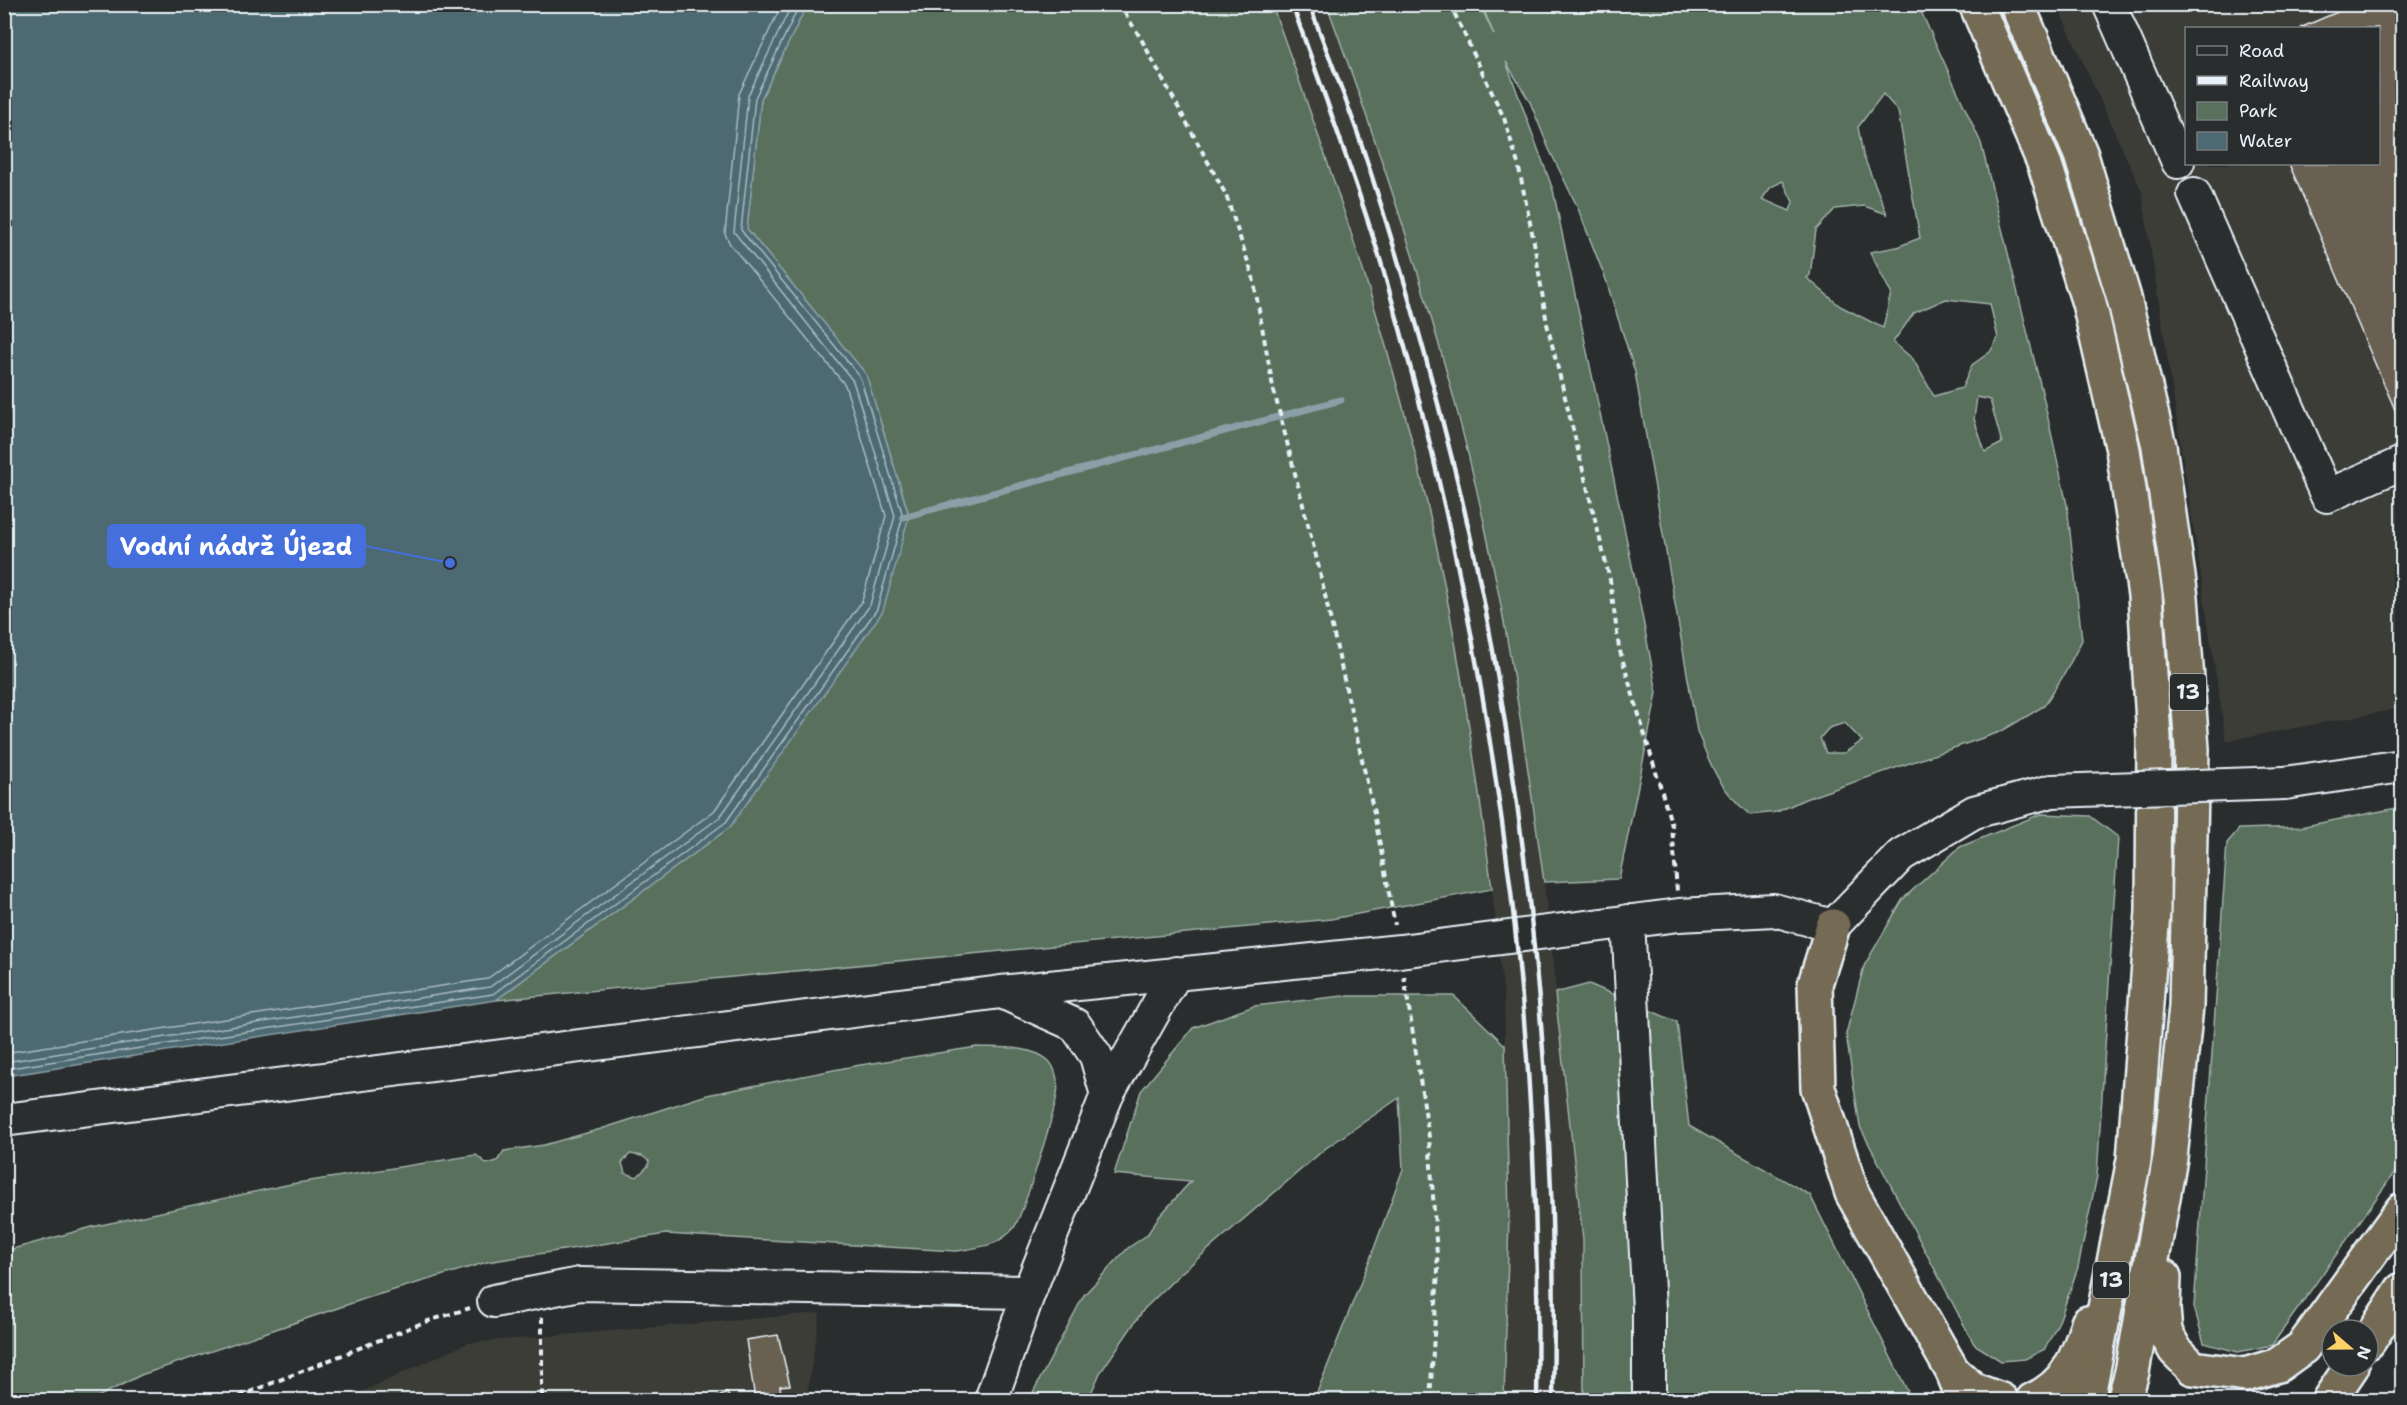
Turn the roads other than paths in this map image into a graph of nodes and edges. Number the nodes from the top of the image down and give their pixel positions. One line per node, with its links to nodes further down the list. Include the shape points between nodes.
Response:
1 (1976, 4): 15 (highway, 13, via 2045,165 2089,303 2123,450 2145,595 2154,738 2153,912)
2 (2017, 4): 14 (highway, 13, via 2081,155 2124,298 2159,446 2181,597 2192,749 2186,1006)
3 (2109, 4): 4 (street)
4 (2178, 162)
5 (2194, 194): 6 (street, via 2327,496)
6 (2403, 463)
7 (2403, 766): 9 (street, bridge, via 2285,783 2052,791 1974,812 1901,855)
8 (1628, 921): 9 (street, via 1774,910); 10 (street, via 1400,951); 24 (street, via 1649,1309)
9 (1833, 926): 22 (highway, via 1815,984 1818,1088 1852,1193)
10 (1176, 974): 11 (street); 12 (street)
11 (1001, 992): 12 (street, via 1075,1025 1096,1056); 13 (street)
12 (1107, 1095): 18 (street)
13 (4, 1119)
14 (2170, 1158): 16 (highway, via 2165,1332 2175,1350 2193,1368 2245,1375 2278,1365 2303,1347); 28 (highway, 13)
15 (2134, 1160): 26 (highway, via 2082,1343 2064,1379 2050,1393); 27 (highway, 13)
16 (2403, 1210)
17 (2403, 1290): 20 (highway)
18 (1029, 1292): 19 (street, via 580,1284); 23 (street)
19 (494, 1300)
20 (2380, 1324)
21 (2344, 1378): 29 (highway)
22 (1958, 1386): 25 (highway)
23 (991, 1401)
24 (1649, 1401)
25 (2001, 1401)
26 (2033, 1401)
27 (2087, 1401)
28 (2124, 1401)
29 (2329, 1401)

